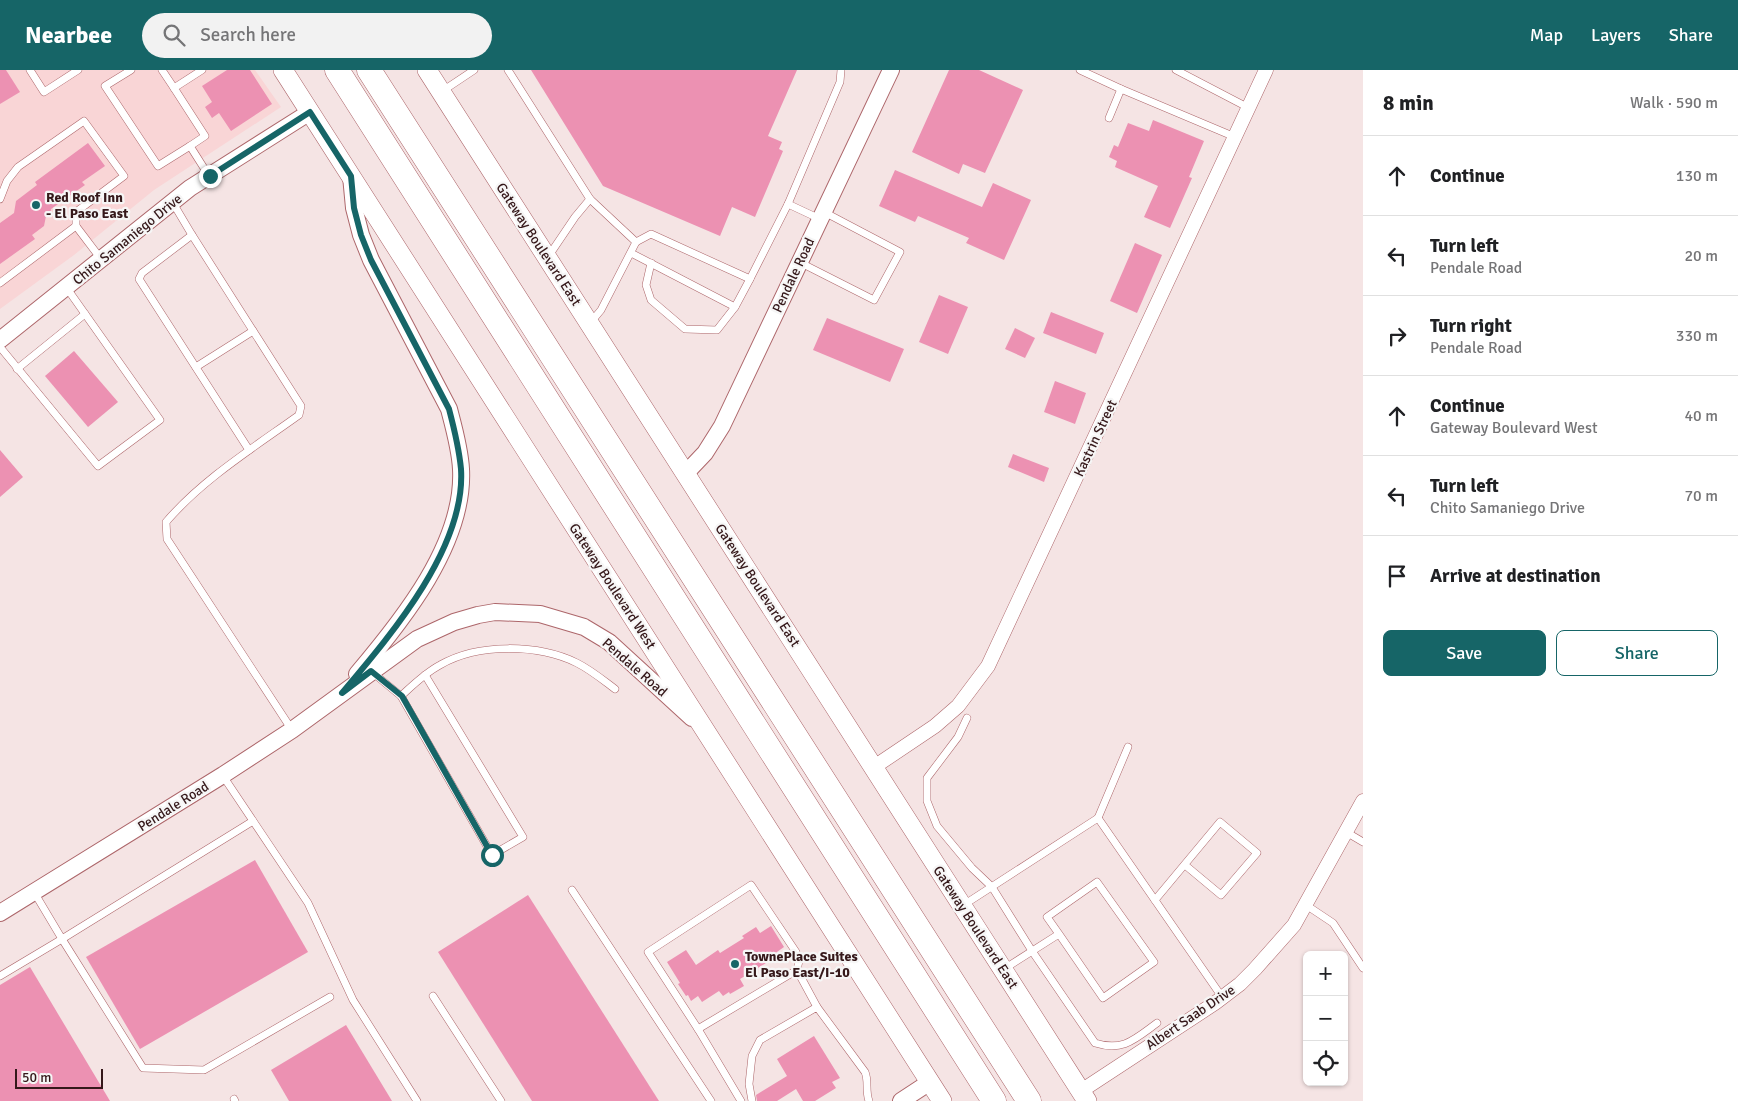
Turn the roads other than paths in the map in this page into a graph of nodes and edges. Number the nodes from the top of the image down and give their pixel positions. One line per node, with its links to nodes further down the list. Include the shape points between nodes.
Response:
1 (30, 70): 2 (lane, via 44,92)
2 (78, 70)
3 (131, 70): 24 (lane, via 105,86 158,166)
4 (162, 70): 17 (lane)
5 (202, 70): 17 (lane)
6 (283, 70): 21 (main road, Gateway Boulevard West)
7 (337, 70): 100 (highway)
8 (369, 70): 101 (highway)
9 (427, 70): 19 (main road, Gateway Boulevard East)
10 (474, 70): 19 (lane)
11 (508, 70): 28 (lane)
12 (841, 70): 30 (lane, via 840,82)
13 (891, 70): 31 (street, Pendale Road)
14 (1080, 70): 18 (lane)
15 (1176, 70): 20 (lane)
16 (1266, 70): 20 (street, Kastrin Street)
17 (174, 88): 24 (lane, via 205,136)
18 (1121, 89): 22 (lane); 23 (lane)
19 (441, 92): 36 (main road, Gateway Boulevard East)
20 (1249, 108): 23 (street, Kastrin Street)
21 (310, 112): 25 (street, Chito Samaniego Drive); 26 (main road, Gateway Boulevard West)
22 (1109, 118)
23 (1235, 137): 62 (street, Kastrin Street, via 988,666 958,706 935,726)
24 (190, 146): 25 (lane)
25 (210, 176): 29 (street, Chito Samaniego Drive)
26 (351, 176): 56 (street, Pendale Road, via 361,235 381,282 449,409 461,470 456,514 434,567 407,612); 59 (main road, Gateway Boulevard West)
27 (0, 199): 32 (lane, via 7,181 18,167 84,121 124,176 76,212)
28 (590, 199): 34 (lane); 36 (lane)
29 (173, 203): 33 (lane); 37 (street, Chito Samaniego Drive)
30 (788, 204): 31 (lane); 40 (lane)
31 (822, 216): 38 (street, Pendale Road); 38 (lane, via 900,252 874,300)
32 (76, 226): 37 (lane); 41 (lane)
33 (192, 235): 46 (lane); 49 (lane, via 142,273 139,279)
34 (636, 242): 35 (lane); 40 (lane, via 651,234)
35 (631, 253): 39 (lane); 45 (lane, via 601,310)
36 (548, 258): 45 (main road, Gateway Boulevard East)
37 (101, 260): 42 (street, Chito Samaniego Drive)
38 (799, 262): 52 (street, Pendale Road, via 722,426 705,453)
39 (651, 263): 43 (lane); 43 (lane, via 646,285 651,300 685,329 716,330)
40 (750, 279): 43 (lane)
41 (0, 283)
42 (66, 288): 44 (lane); 47 (street, Chito Samaniego Drive)
43 (736, 307)
44 (85, 314): 50 (lane); 50 (lane, via 160,420 98,466)
45 (590, 324): 52 (main road, Gateway Boulevard East)
46 (253, 331): 49 (lane); 51 (lane, via 301,406 299,415)
47 (0, 340)
48 (0, 347): 50 (lane)
49 (196, 367): 51 (lane)
50 (17, 369)
51 (249, 450): 60 (lane, via 183,502 166,522 166,539)
52 (686, 473): 62 (main road, Gateway Boulevard East)
53 (371, 671): 56 (street, Pendale Road); 57 (lane); 59 (street, Pendale Road, via 417,638 454,622 494,612 540,614 584,627 610,642)
54 (425, 675): 55 (lane, via 440,664 468,654 493,649 520,649 555,654 577,663); 57 (lane); 57 (lane, via 523,837 492,855)
55 (615, 690)
56 (342, 693): 60 (street, Pendale Road)
57 (402, 696)
58 (967, 718): 70 (lane, via 958,738 927,778 927,801 937,826)
59 (704, 728): 90 (main road, Gateway Boulevard West)
60 (292, 730): 63 (street, Pendale Road)
61 (1128, 747): 65 (lane)
62 (874, 767): 75 (main road, Gateway Boulevard East)
63 (223, 776): 66 (lane); 72 (street, Pendale Road)
64 (1363, 801): 67 (street, Albert Saab Drive)
65 (1098, 818): 70 (lane); 73 (lane)
66 (254, 822): 78 (lane); 92 (lane, via 308,903 353,1000)
67 (1346, 832): 68 (lane); 74 (street, Albert Saab Drive)
68 (1363, 842)
69 (1184, 865): 69 (lane, via 1220,822 1257,853 1221,895); 73 (lane)
70 (992, 887): 75 (lane); 79 (lane)
71 (572, 890): 94 (lane)
72 (34, 892): 76 (street, Pendale Road); 78 (lane)
73 (1155, 900): 86 (lane)
74 (1306, 905): 80 (lane, via 1333,923); 86 (street, Albert Saab Drive, via 1286,936)
75 (962, 906): 82 (main road, Gateway Boulevard East)
76 (0, 913)
77 (1058, 934): 77 (lane, via 1047,917 1097,882 1154,962 1103,998); 79 (lane)
78 (62, 939): 83 (lane); 85 (lane, via 144,1068 204,1070)
79 (1032, 951): 82 (lane); 88 (lane, via 1095,1043 1108,1048 1128,1043)
80 (1363, 968)
81 (796, 970): 87 (lane); 89 (lane); 89 (lane, via 799,962 796,952 751,885 648,952)
82 (1004, 970): 91 (main road, Gateway Boulevard East)
83 (0, 976)
84 (433, 996): 93 (lane)
85 (330, 997)
86 (1222, 997): 91 (street, Albert Saab Drive)
87 (817, 1007): 96 (lane, via 760,1040 752,1056 749,1084); 97 (lane, via 865,1072)
88 (1157, 1023)
89 (698, 1029): 95 (lane)
90 (930, 1082): 98 (street); 99 (main road, Gateway Boulevard West)
91 (1084, 1096)
92 (417, 1101)
93 (501, 1101)
94 (711, 1101)
95 (741, 1101)
96 (752, 1101)
97 (869, 1101)
98 (901, 1101)
99 (942, 1101)
100 (994, 1101)
101 (1029, 1101)

